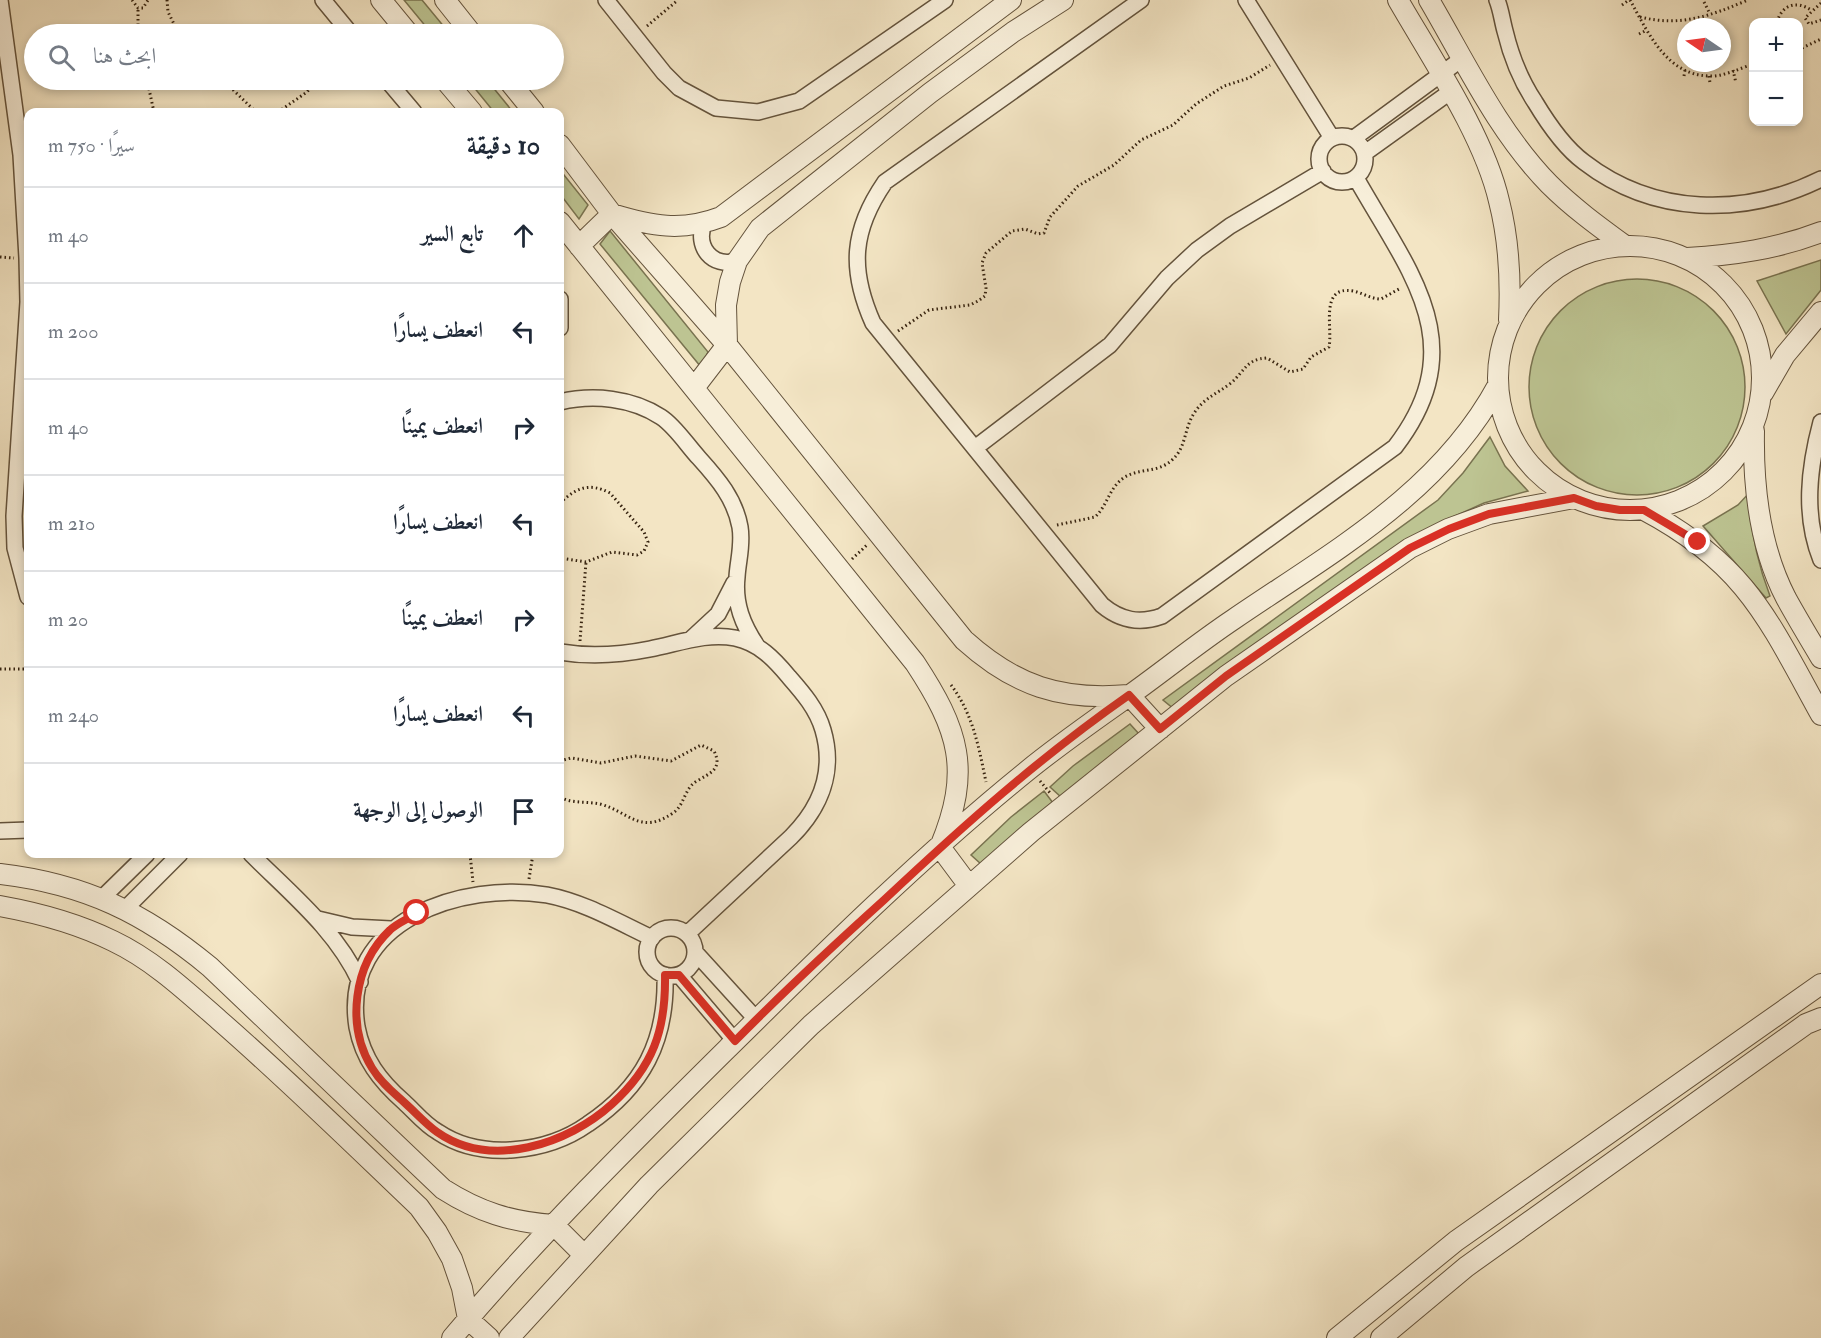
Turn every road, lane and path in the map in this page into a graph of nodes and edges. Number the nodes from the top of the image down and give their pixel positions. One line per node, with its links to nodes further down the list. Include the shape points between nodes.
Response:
1 (0, 0): 75 (street)
2 (132, 0): 23 (path)
3 (148, 0): 23 (path, via 143,8)
4 (167, 0): 30 (path)
5 (323, 0): 31 (street)
6 (381, 0): 32 (street)
7 (445, 0): 33 (street)
8 (606, 0): 36 (street)
9 (678, 0): 36 (path)
10 (945, 0): 36 (street, via 799,101 758,112 737,112 697,100 664,73)
11 (1011, 0): 77 (street, via 737,207)
12 (1063, 0): 83 (street, via 930,93 760,228)
13 (1142, 0): 87 (street, via 885,182 861,225 856,250 863,300 873,323)
14 (1246, 0): 40 (street)
15 (1398, 0): 48 (street)
16 (1429, 0): 41 (street)
17 (1497, 0): 74 (street, via 1516,68 1535,102 1582,161 1609,179 1669,202 1733,206 1765,201)
18 (1629, 0): 22 (path); 26 (path)
19 (1748, 0): 25 (path)
20 (1704, 2): 25 (path)
21 (1821, 3): 24 (path)
22 (1622, 5)
23 (138, 8): 29 (path)
24 (1811, 10): 27 (path, via 1790,4); 28 (path, via 1806,22)
25 (1710, 14): 26 (path, via 1669,23)
26 (1640, 17): 34 (path)
27 (1779, 18)
28 (1821, 20)
29 (138, 24)
30 (174, 24)
31 (343, 24)
32 (401, 24)
33 (464, 24)
34 (1647, 30): 35 (path); 39 (path)
35 (1639, 34)
36 (635, 37)
37 (1821, 39): 38 (path)
38 (1803, 48)
39 (1662, 54): 42 (path); 43 (path)
40 (1282, 58): 68 (street); 87 (path, via 1249,78 1224,86 1173,125 1141,140 1114,165 1078,186 1058,206 1042,234 1025,229 1012,231 986,253 982,262 985,296 978,301 929,310)
41 (1463, 58): 48 (street); 60 (street)
42 (1659, 58)
43 (1677, 64)
44 (1749, 65): 45 (path)
45 (1733, 70): 50 (path); 52 (path)
46 (1684, 72): 49 (path)
47 (1693, 72): 50 (path)
48 (1441, 74): 59 (street); 69 (street)
49 (1683, 76)
50 (1709, 76): 51 (path)
51 (1710, 83)
52 (1736, 83)
53 (149, 90): 61 (path)
54 (233, 90): 62 (path)
55 (309, 90): 63 (path)
56 (395, 90): 64 (street)
57 (453, 90): 65 (street)
58 (516, 90): 66 (street)
59 (1450, 92): 67 (street); 71 (street)
60 (1491, 107): 67 (street); 80 (street, via 1549,184)
61 (153, 108)
62 (252, 108)
63 (284, 108)
64 (411, 108)
65 (469, 108)
66 (531, 108)
67 (1467, 123): 86 (street, via 1486,159 1499,199 1511,282)
68 (1332, 138): 69 (street); 72 (street, via 1320,153)
69 (1354, 138): 71 (street)
70 (564, 151): 76 (street)
71 (1365, 153): 73 (street, via 1364,167)
72 (1323, 171): 73 (street, via 1338,182); 96 (street, via 1197,250 1160,285 1110,345)
73 (1356, 178): 84 (street)
74 (1821, 179)
75 (24, 186)
76 (612, 214): 77 (street, via 654,226 679,228); 81 (street); 88 (street)
77 (704, 223): 83 (street, via 700,240 707,254 722,263)
78 (564, 227): 81 (street)
79 (1821, 232): 82 (street, via 1777,247)
80 (1624, 245): 82 (street, via 1657,247); 86 (street, via 1585,254 1556,268 1532,290)
81 (579, 246): 91 (street)
82 (1688, 258): 92 (street, via 1726,285 1748,318 1760,348)
83 (737, 261): 88 (street, via 726,305)
84 (1414, 280): 100 (path, via 1381,299 1354,291 1336,295 1327,311 1329,346 1311,357 1303,369 1290,372 1267,358 1251,361 1232,382 1197,408 1172,460 1118,482 1099,513 1089,520); 100 (street, via 1425,303 1433,353 1423,404 1411,427 1395,447 1162,616 1137,621 1112,614)
85 (1821, 312): 92 (street, via 1785,355)
86 (1509, 324): 90 (street, via 1500,354)
87 (887, 339): 96 (street)
88 (727, 345): 91 (street); 101 (street)
89 (24, 363): 108 (street, via 14,516 15,548)
90 (1498, 385): 97 (street, via 1509,431 1520,452 1553,486); 117 (street, via 1459,445 1394,509)
91 (694, 388): 106 (street)
92 (1761, 395): 95 (street)
93 (564, 402): 107 (street, via 625,402 663,418 721,483 733,504 740,528)
94 (1821, 422): 104 (street, via 1809,487 1811,521)
95 (1754, 426): 99 (street, via 1743,447 1711,483 1668,505); 113 (street, via 1757,495 1772,563 1785,596)
96 (975, 448): 100 (street)
97 (1574, 498): 99 (street, via 1596,506); 119 (street, via 1489,514 1410,548 1226,676)
98 (564, 499): 105 (path, via 581,487 603,489 644,532 648,542 637,555 612,552)
99 (1644, 510): 118 (street, via 1698,542 1744,585 1763,611)
100 (1039, 527)
101 (873, 539): 102 (path); 106 (path); 117 (street, via 964,640 1012,677 1069,696)
102 (874, 554)
103 (564, 559): 105 (path)
104 (1821, 560)
105 (586, 562): 112 (path)
106 (850, 566): 127 (street, via 934,692 950,725 958,755 958,787 952,818)
107 (736, 578): 109 (street, via 718,614); 110 (street, via 739,611)
108 (24, 582)
109 (688, 641): 110 (street, via 711,636 735,638); 112 (street, via 626,654)
110 (757, 646): 142 (street, via 777,662 821,721 828,763 825,784 806,822)
111 (564, 652): 112 (street)
112 (579, 654)
113 (1821, 658)
114 (0, 669): 115 (path)
115 (24, 669)
116 (949, 683): 122 (path, via 969,716)
117 (1129, 695): 119 (street); 121 (street)
118 (1821, 715)
119 (1160, 729): 124 (street)
120 (564, 759): 123 (path, via 602,763 635,756 671,761 701,745 717,757 714,771 695,782 681,806 659,820 638,821 605,805)
121 (1029, 769): 124 (path); 127 (street)
122 (990, 786)
123 (564, 799)
124 (1062, 807): 134 (street)
125 (0, 831): 126 (street)
126 (24, 831)
127 (940, 847): 134 (street); 149 (street)
128 (143, 858): 137 (street)
129 (176, 858): 139 (street)
130 (255, 858): 140 (street)
131 (470, 858): 136 (path)
132 (531, 858): 135 (path)
133 (0, 874): 137 (street, via 61,885)
134 (969, 886): 152 (street, via 810,1025)
135 (527, 892): 136 (street); 143 (street, via 572,902)
136 (474, 895): 141 (street, via 417,913)
137 (101, 899): 139 (street)
138 (0, 906): 153 (street, via 76,924 114,941 150,962 241,1039 419,1207 452,1259)
139 (125, 909): 151 (street, via 171,935 210,967 443,1188 468,1205 495,1216)
140 (315, 918): 141 (street, via 352,927); 146 (street, via 341,947)
141 (391, 929): 146 (street, via 367,962)
142 (687, 934): 143 (street, via 669,928); 144 (street)
143 (652, 938): 145 (street, via 647,950 650,963)
144 (696, 952): 145 (street, via 689,968); 149 (street)
145 (672, 975): 146 (street, via 658,1043 644,1069 622,1095 586,1126 562,1138 499,1150 467,1144 438,1132 385,1085 362,1047 357,1026); 150 (street)
146 (360, 982)
147 (1821, 984): 157 (street, via 1456,1241)
148 (1821, 1018): 158 (street, via 1806,1024 1466,1267)
149 (756, 1019): 150 (street)
150 (735, 1041): 151 (street)
151 (555, 1225): 152 (street); 153 (street)
152 (584, 1255): 156 (street)
153 (468, 1319): 154 (street); 155 (street)
154 (452, 1338)
155 (489, 1338)
156 (509, 1338)
157 (1337, 1338)
158 (1381, 1338)

